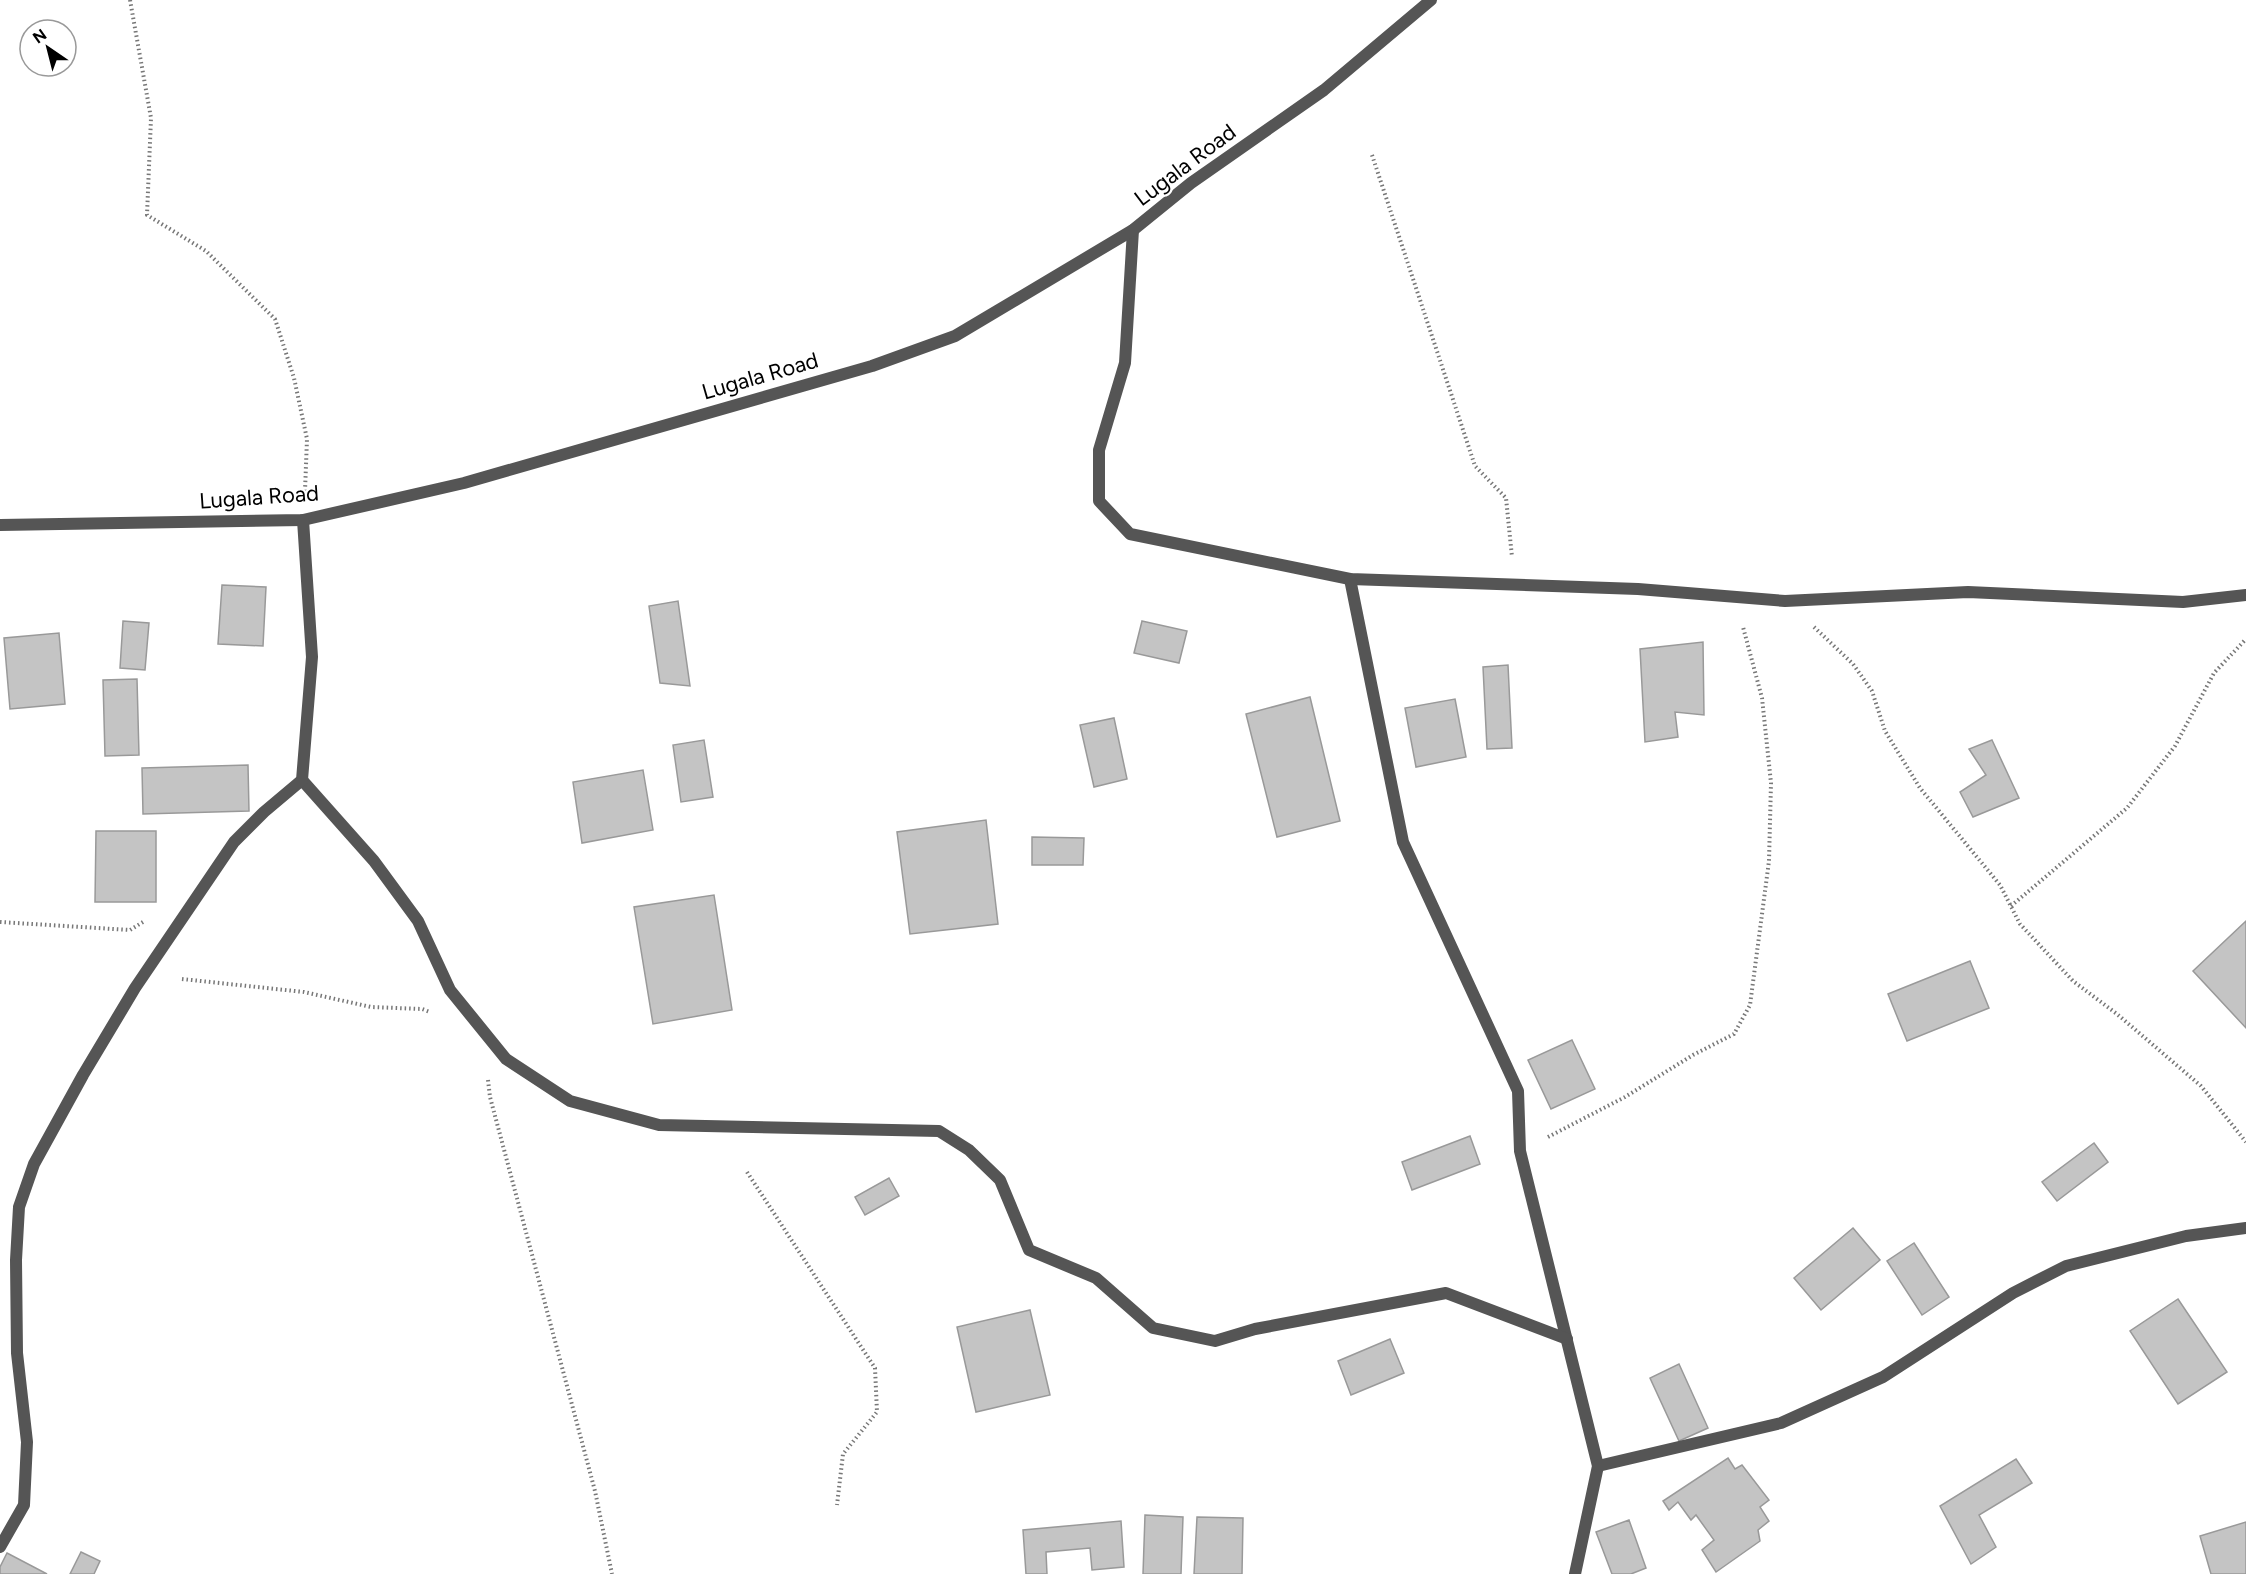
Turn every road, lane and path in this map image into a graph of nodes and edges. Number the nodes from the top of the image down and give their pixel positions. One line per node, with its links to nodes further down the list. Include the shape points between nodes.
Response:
1 (130, 0): 5 (path, via 151,118 147,215 206,251 276,319 307,439)
2 (1431, 0): 4 (street, Lugala Road, via 1324,90 1191,183)
3 (1372, 155): 8 (path, via 1474,466 1506,498)
4 (1133, 230): 5 (street, Lugala Road, via 955,336 872,366 464,483); 7 (street, via 1125,363 1099,450 1099,501 1130,534)
5 (303, 520): 6 (street, Lugala Road); 13 (street, via 312,657)
6 (0, 525)
7 (1350, 579): 8 (street); 21 (street, via 1403,842 1518,1091)
8 (1515, 585): 10 (street)
9 (2246, 595): 11 (street, via 2183,602 1968,592)
10 (1734, 596): 11 (street); 21 (path, via 1762,698 1771,783 1769,861 1750,1005 1734,1034)
11 (1785, 600): 14 (path, via 1853,664 1872,690 1885,731 1920,788 2000,885)
12 (2246, 639): 14 (path, via 2214,673 2175,746 2127,808)
13 (302, 780): 19 (street, via 374,861 418,921 450,990); 27 (street, via 234,842 135,988 34,1164 19,1207 16,1260 17,1353 27,1442 24,1505)
14 (2011, 906): 20 (path, via 2020,924 2073,981 2201,1086)
15 (146, 920): 16 (path, via 130,930)
16 (0, 922)
17 (182, 980): 18 (path, via 304,992 371,1007)
18 (432, 1012)
19 (481, 1028): 24 (street, via 506,1059 570,1101 659,1125 939,1131 969,1150 1000,1180 1029,1250 1096,1278 1153,1328 1215,1341 1255,1329 1446,1293); 28 (path, via 490,1097 594,1491)
20 (2246, 1142)
21 (1520, 1151): 24 (street)
22 (747, 1172): 26 (path, via 875,1368 878,1412 843,1454)
23 (2246, 1228): 25 (street, via 2186,1236 2066,1266 2013,1293 1883,1377 1781,1423)
24 (1567, 1339): 25 (street)
25 (1598, 1466): 29 (street)
26 (837, 1505)
27 (0, 1546)
28 (612, 1574)
29 (1575, 1574)

